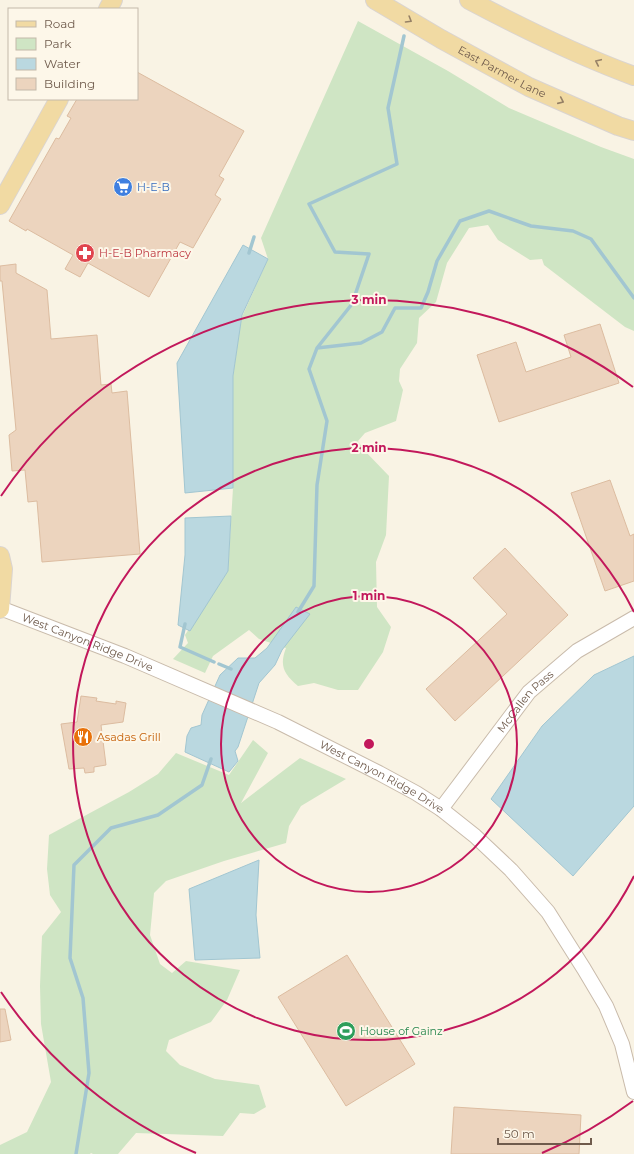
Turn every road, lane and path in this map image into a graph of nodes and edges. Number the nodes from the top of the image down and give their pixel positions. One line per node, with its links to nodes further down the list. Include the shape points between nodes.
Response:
1 (375, 0): 5 (main road, East Parmer Lane, one-way to 5, via 440,39 530,87)
2 (469, 0): 3 (main road, one-way to 2, via 554,42)
3 (634, 76)
4 (58, 100): 6 (main road)
5 (628, 128)
6 (0, 205)
7 (0, 556): 8 (main road, via 3,569)
8 (0, 608): 10 (street, West Canyon Ridge Drive, via 164,672 272,720 379,772)
9 (634, 618): 10 (street, McCallen Pass, via 577,652 529,692)
10 (441, 810): 11 (street, West Canyon Ridge Drive, via 475,836 511,870 548,912 606,1006 622,1044)
11 (634, 1092)

